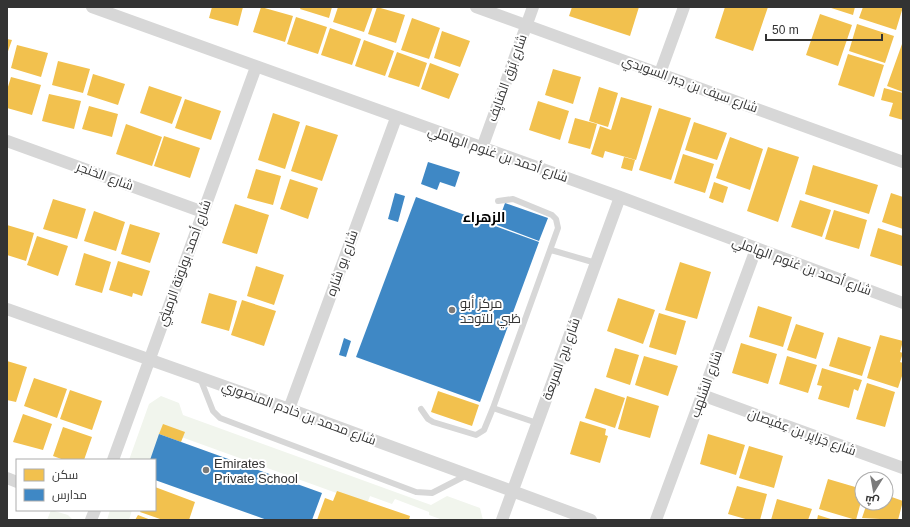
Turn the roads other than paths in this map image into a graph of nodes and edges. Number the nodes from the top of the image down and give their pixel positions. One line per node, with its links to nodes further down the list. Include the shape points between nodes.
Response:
1 (92, 7): 6 (street, شارع أحمد بن غنوم الهاملي)
2 (476, 7): 5 (street, شارع سيف بن جبر السويدي)
3 (533, 7): 5 (street, شارع بُرق المَنايِف)
4 (684, 7): 7 (street)
5 (526, 25): 7 (street, شارع سيف بن جبر السويدي); 10 (street, شارع بُرق المَنايِف)
6 (256, 67): 8 (street, شارع أحمد بن غنوم الهاملي); 14 (street, شارع أحمد بولوتة الرميثي)
7 (660, 73): 11 (street, شارع سيف بن جبر السويدي)
8 (396, 118): 10 (street, شارع أحمد بن غنوم الهاملي); 23 (street, شارع بو شاره)
9 (7, 141): 14 (street, شارع الخنجر)
10 (482, 148): 12 (street, شارع أحمد بن غنوم الهاملي)
11 (903, 162)
12 (620, 197): 15 (street, شارع أحمد بن غنوم الهاملي); 17 (street, شارع برج المربعة)
13 (498, 201): 16 (lane, via 513,199 552,215 558,228)
14 (203, 212): 20 (street, شارع أحمد بولوتة الرميثي)
15 (756, 249): 18 (street, شارع أحمد بن غنوم الهاملي); 22 (street, شارع السَّلهب)
16 (551, 250): 17 (lane); 24 (lane)
17 (596, 263): 26 (street, شارع برج المربعة)
18 (903, 303)
19 (7, 309): 20 (street, شارع محمد بن خادم المنصوري)
20 (150, 359): 21 (street, شارع محمد بن خادم المنصوري); 27 (street, شارع أحمد بولوتة الرميثي)
21 (199, 376): 23 (street, شارع محمد بن خادم المنصوري); 29 (lane, via 213,410 220,418 421,494 432,493)
22 (702, 395): 28 (street, شارع جَزايِر بن عِفَيصان); 33 (street, شارع السَّلهب)
23 (289, 408): 29 (street, شارع محمد بن خادم المنصوري)
24 (493, 408): 25 (lane, via 484,430 476,435 433,422); 26 (lane)
25 (421, 409)
26 (537, 423): 30 (street, شارع برج المربعة)
27 (113, 459)
28 (903, 468)
29 (468, 475): 30 (street, شارع محمد بن خادم المنصوري)
30 (512, 491): 31 (street, شارع برج المربعة); 32 (street, شارع محمد بن خادم المنصوري)
31 (502, 520)
32 (591, 520)
33 (656, 520)

